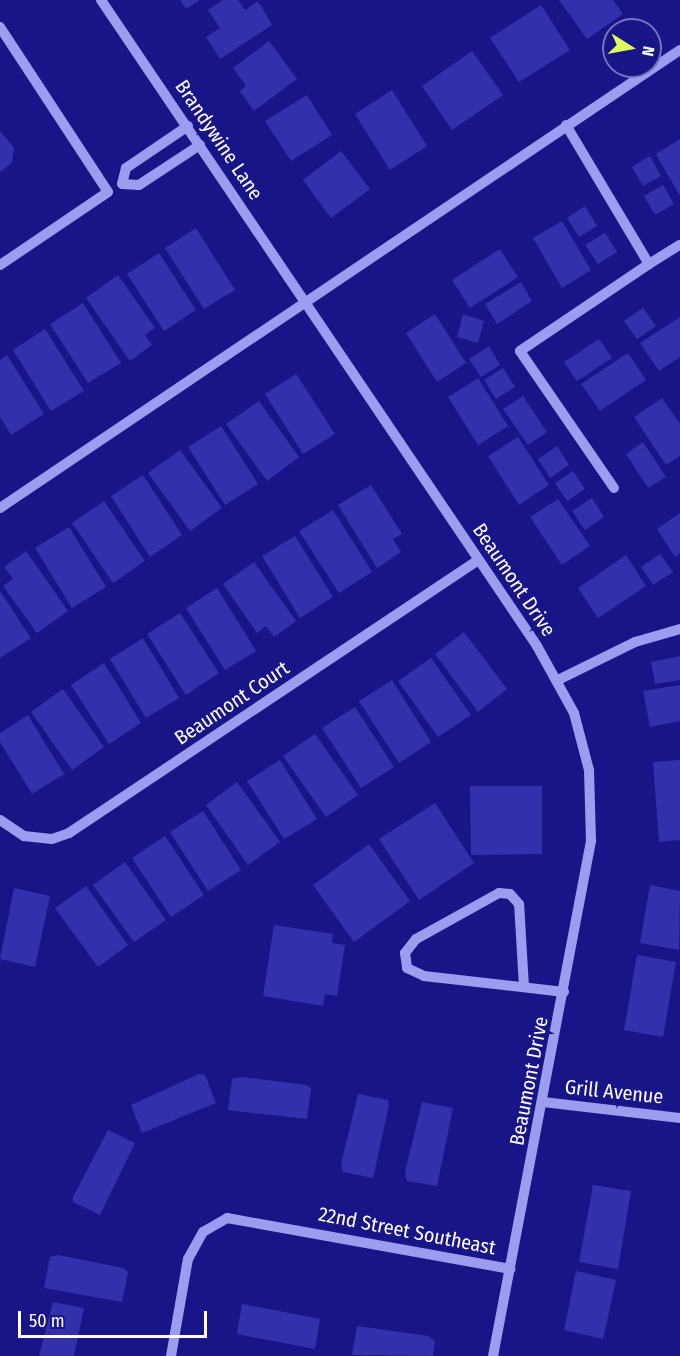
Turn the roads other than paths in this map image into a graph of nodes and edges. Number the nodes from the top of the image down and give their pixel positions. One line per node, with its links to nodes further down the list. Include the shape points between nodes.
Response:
1 (102, 0): 5 (street, Brandywine Lane)
2 (0, 27): 8 (street)
3 (680, 50): 4 (street)
4 (566, 125): 10 (street); 12 (street)
5 (188, 126): 6 (street, Brandywine Lane); 7 (street, via 126,168)
6 (200, 145): 7 (street, via 139,185); 12 (street, Brandywine Lane)
7 (122, 184): 8 (street)
8 (108, 192): 11 (street)
9 (680, 245): 10 (street)
10 (649, 264): 13 (street, via 520,351)
11 (0, 265)
12 (306, 300): 14 (street); 15 (street, Beaumont Drive)
13 (614, 488)
14 (0, 507)
15 (478, 560): 17 (street, Beaumont Drive); 18 (street, Beaumont Court, via 69,833 52,839 24,836)
16 (680, 629): 17 (street, via 635,642)
17 (558, 680): 20 (street, Beaumont Drive, via 574,712 592,803 591,841)
18 (0, 820)
19 (524, 987): 19 (street, via 424,976 407,968 405,953 416,939 499,893 510,894 519,904); 20 (street)
20 (564, 992): 21 (street, Beaumont Drive)
21 (543, 1102): 22 (street, Grill Avenue); 23 (street, Beaumont Drive)
22 (680, 1118)
23 (510, 1269): 24 (street, 22nd Street Southeast, via 243,1217 227,1218 203,1232 188,1259); 25 (street, Beaumont Drive)
24 (171, 1356)
25 (493, 1356)

